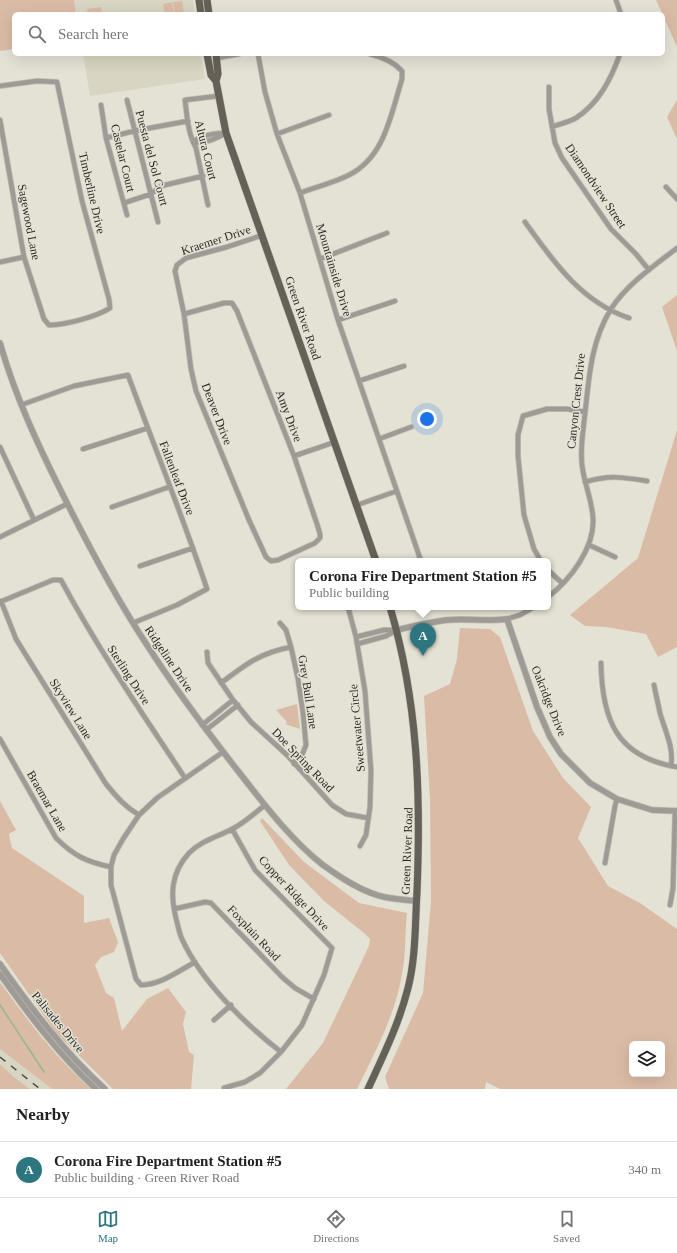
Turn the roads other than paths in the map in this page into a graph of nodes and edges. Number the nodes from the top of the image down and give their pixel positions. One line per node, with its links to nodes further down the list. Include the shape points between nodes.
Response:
1 (199, 0): 4 (main road)
2 (207, 0): 5 (main road)
3 (616, 0): 6 (street)
4 (201, 12)
5 (210, 12)
6 (620, 12)
7 (207, 56): 12 (main road, Green River Road, via 211,74)
8 (215, 56): 12 (main road, Green River Road, via 218,74)
9 (258, 56): 24 (street, Mountainside Drive, via 264,92)
10 (377, 56): 29 (street, via 402,71 402,79 378,147 367,162 347,176)
11 (619, 56): 21 (street, via 606,85 593,105 575,119)
12 (216, 81): 15 (main road, Green River Road)
13 (0, 86): 50 (street, Timberline Drive, via 37,81 56,82 82,201 108,298 110,308 102,313)
14 (549, 87): 21 (street, Diamondview Street)
15 (218, 96): 20 (street, Altura Court, via 185,100); 23 (main road, Green River Road)
16 (126, 100): 22 (street, Puesta del Sol Court)
17 (101, 105): 25 (street, Castelar Court)
18 (329, 115): 24 (street)
19 (0, 120): 40 (street, Sagewood Lane)
20 (188, 121): 22 (street); 26 (street, Altura Court)
21 (552, 127): 44 (street, Diamondview Street, via 555,143 562,158 611,229)
22 (134, 131): 25 (street); 30 (street, Puesta del Sol Court)
23 (226, 133): 26 (street, via 198,138); 38 (main road, Green River Road)
24 (277, 134): 29 (street, Mountainside Drive)
25 (106, 138): 32 (street, Castelar Court)
26 (193, 142): 27 (street, Altura Court)
27 (202, 176): 30 (street, via 161,186); 33 (street, Altura Court)
28 (666, 187): 31 (street)
29 (300, 193): 41 (street, Mountainside Drive)
30 (151, 194): 32 (street); 35 (street, Puesta del Sol Court)
31 (677, 199)
32 (124, 203): 34 (street, Castelar Court)
33 (208, 206)
34 (127, 215)
35 (158, 222)
36 (525, 222): 46 (street, via 559,268 579,288)
37 (387, 233): 41 (street)
38 (263, 235): 43 (street, Kraemer Drive, via 186,258); 59 (main road, Green River Road)
39 (677, 248): 44 (street, Canyon Crest Drive)
40 (24, 257): 42 (street); 50 (street, Sagewood Lane, via 44,319)
41 (320, 259): 49 (street, Mountainside Drive)
42 (0, 262)
43 (177, 265): 47 (street, Deaver Drive, via 175,271)
44 (649, 270): 46 (street, Canyon Crest Drive, via 624,292)
45 (396, 301): 49 (street)
46 (610, 310): 48 (street); 55 (street, Canyon Crest Drive, via 593,350)
47 (184, 314): 62 (street, Amy Drive, via 232,303); 72 (street, Deaver Drive, via 196,391 266,557 271,561 278,560 315,544)
48 (629, 318)
49 (338, 320): 53 (street, Mountainside Drive)
50 (49, 325)
51 (0, 343): 54 (street, Ridgeline Drive)
52 (404, 366): 53 (street)
53 (359, 381): 58 (street, Mountainside Drive)
54 (21, 405): 57 (street, Fallenleaf Drive, via 74,386 128,375); 67 (street, Ridgeline Drive)
55 (585, 412): 64 (street, Canyon Crest Drive, via 581,450); 78 (street, via 547,409 523,416 518,435 518,456 524,515)
56 (410, 427): 58 (street)
57 (148, 428): 61 (street); 65 (street, Fallenleaf Drive)
58 (379, 439): 66 (street, Mountainside Drive)
59 (335, 442): 62 (street); 68 (main road, Green River Road)
60 (0, 447): 70 (street)
61 (83, 449)
62 (294, 456): 72 (street, Amy Drive)
63 (647, 481): 64 (street, via 601,477)
64 (585, 482): 73 (street, Canyon Crest Drive, via 593,518)
65 (169, 486): 69 (street); 74 (street, Fallenleaf Drive)
66 (397, 491): 68 (street); 77 (street, Mountainside Drive)
67 (67, 504): 70 (street); 88 (street, Ridgeline Drive)
68 (356, 505): 76 (main road, Green River Road)
69 (112, 507)
70 (34, 520): 71 (street)
71 (0, 537)
72 (320, 538)
73 (589, 545): 75 (street); 81 (street, Canyon Crest Drive, via 578,565)
74 (193, 548): 79 (street); 88 (street, Fallenleaf Drive, via 207,589 177,605)
75 (615, 557)
76 (375, 558)
77 (420, 558)
78 (539, 558)
79 (140, 566)
80 (551, 573): 81 (street)
81 (562, 583): 82 (street, Canyon Crest Drive)
82 (551, 594)
83 (1, 602): 106 (street, Sterling Drive, via 54,580 61,580 119,680); 110 (street, Skyview Lane, via 16,639 106,784 118,799)
84 (349, 610): 91 (street, Sweetwater Circle)
85 (391, 610): 90 (main road, Green River Road)
86 (529, 610): 87 (street)
87 (507, 619): 90 (street, via 448,620); 107 (street, Oakridge Drive, via 550,737 561,754 590,783)
88 (133, 623): 100 (street, Ridgeline Drive)
89 (280, 623): 93 (street, Grey Bull Lane, via 286,630)
90 (397, 630): 91 (street, via 384,630); 92 (street, via 386,636); 116 (main road, Green River Road, via 411,701 417,758 419,816)
91 (356, 637): 92 (street, Sweetwater Circle)
92 (357, 644): 111 (street, Sweetwater Circle, via 365,691 371,770)
93 (291, 647): 96 (street, via 274,650 253,659); 103 (street, Grey Bull Lane, via 298,679 306,745)
94 (207, 652): 96 (street, Doe Spring Road, via 208,663)
95 (601, 663): 104 (street, via 602,686 613,728 624,743 638,754)
96 (221, 683): 98 (street, Doe Spring Road)
97 (654, 685): 104 (street, via 660,714 671,743)
98 (233, 700): 99 (street, Doe Spring Road); 100 (street)
99 (238, 705): 100 (street); 103 (street, Doe Spring Road, via 251,722)
100 (204, 728): 102 (street, Ridgeline Drive)
101 (0, 739): 115 (street, Braemar Lane, via 56,838 80,858)
102 (223, 752): 106 (street); 108 (street, Ridgeline Drive)
103 (294, 764): 111 (street, Doe Spring Road, via 332,805 346,814)
104 (671, 766): 105 (street)
105 (677, 767)
106 (185, 778): 110 (street)
107 (617, 799): 109 (street, Oakridge Drive, via 652,810); 114 (street)
108 (266, 805): 112 (street); 116 (street, Ridgeline Drive, via 308,852 342,877 382,897)
109 (676, 811): 117 (street)
110 (139, 815): 115 (street, via 114,855)
111 (368, 818): 113 (street, Sweetwater Circle, via 366,835)
112 (232, 829): 118 (street, via 199,844 185,859 176,876 172,896); 122 (street, Copper Ridge Drive, via 255,870 332,948)
113 (360, 846)
114 (605, 863)
115 (111, 867): 119 (street, via 111,885 136,979 141,985 169,977)
116 (416, 901): 129 (main road, Green River Road, via 414,958 407,993 397,1025)
117 (670, 905)
118 (174, 909): 119 (street, via 182,938); 122 (street, Foxplain Road, via 211,903 282,977)
119 (194, 962): 123 (street, via 216,991)
120 (0, 964): 128 (street, Palisades Drive, via 45,1026)
121 (0, 974): 127 (street, Palisades Drive, via 36,1024)
122 (314, 999): 125 (street, via 302,1025)
123 (231, 1005): 124 (street); 125 (street, via 256,1033)
124 (214, 1020)
125 (281, 1052): 126 (street, via 260,1073 245,1082)
126 (224, 1088)
127 (96, 1089)
128 (105, 1089)
129 (368, 1089)

